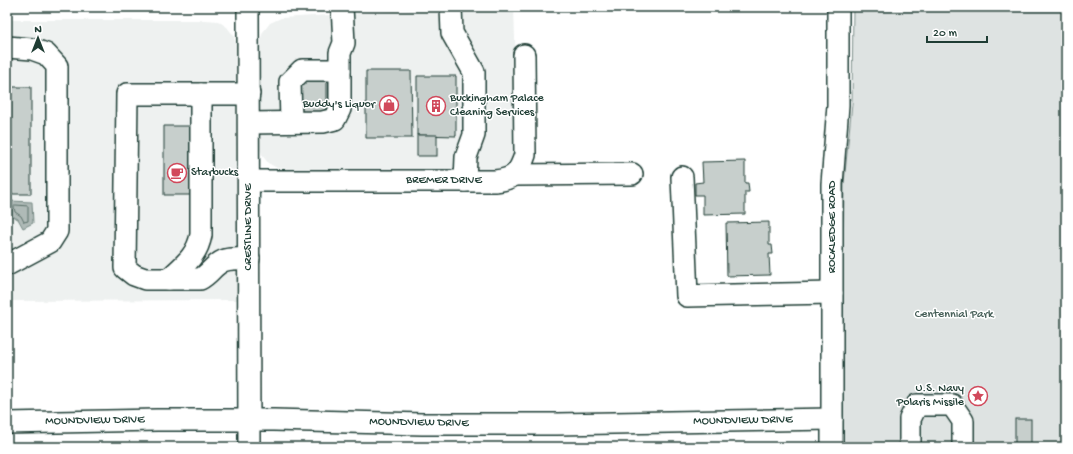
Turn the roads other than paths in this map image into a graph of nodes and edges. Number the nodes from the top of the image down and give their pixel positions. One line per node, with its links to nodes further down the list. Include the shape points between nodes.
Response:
1 (248, 7): 9 (street, CRESTLINE DRIVE)
2 (342, 7): 7 (street, via 344,43 340,53)
3 (451, 7): 16 (street, via 452,33 474,72 474,135 466,157)
4 (838, 7): 20 (street, ROCKLEDGE ROAD, via 838,104 832,184)
5 (7, 47): 18 (street, via 32,49 46,54 57,66 57,231 50,242)
6 (524, 55): 13 (street, via 525,155 522,166)
7 (340, 70): 10 (street, via 340,109 335,119 322,122); 10 (street, via 302,70 290,82)
8 (201, 94): 9 (street); 19 (street, via 201,235 195,253); 19 (street, via 127,94 125,268 145,279)
9 (249, 94): 11 (street, CRESTLINE DRIVE)
10 (291, 122): 11 (street)
11 (249, 123): 15 (street, CRESTLINE DRIVE)
12 (632, 174): 13 (street, BREMER DRIVE)
13 (515, 175): 16 (street, BREMER DRIVE, via 505,180)
14 (682, 177): 20 (street, via 687,296)
15 (249, 181): 16 (street, BREMER DRIVE); 17 (street, CRESTLINE DRIVE)
16 (466, 181)
17 (249, 259): 19 (street, via 223,261 200,279); 22 (street, CRESTLINE DRIVE)
18 (7, 265)
19 (169, 279)
20 (832, 293): 21 (street, ROCKLEDGE ROAD)
21 (832, 419): 22 (street, MOUNDVIEW DRIVE, via 557,424); 25 (street, ROCKLEDGE ROAD)
22 (249, 420): 23 (street, MOUNDVIEW DRIVE); 24 (street, CRESTLINE DRIVE)
23 (7, 423)
24 (250, 447)
25 (832, 447)
26 (910, 447): 27 (street, via 910,419 916,405 952,405 963,422)
27 (962, 447)

